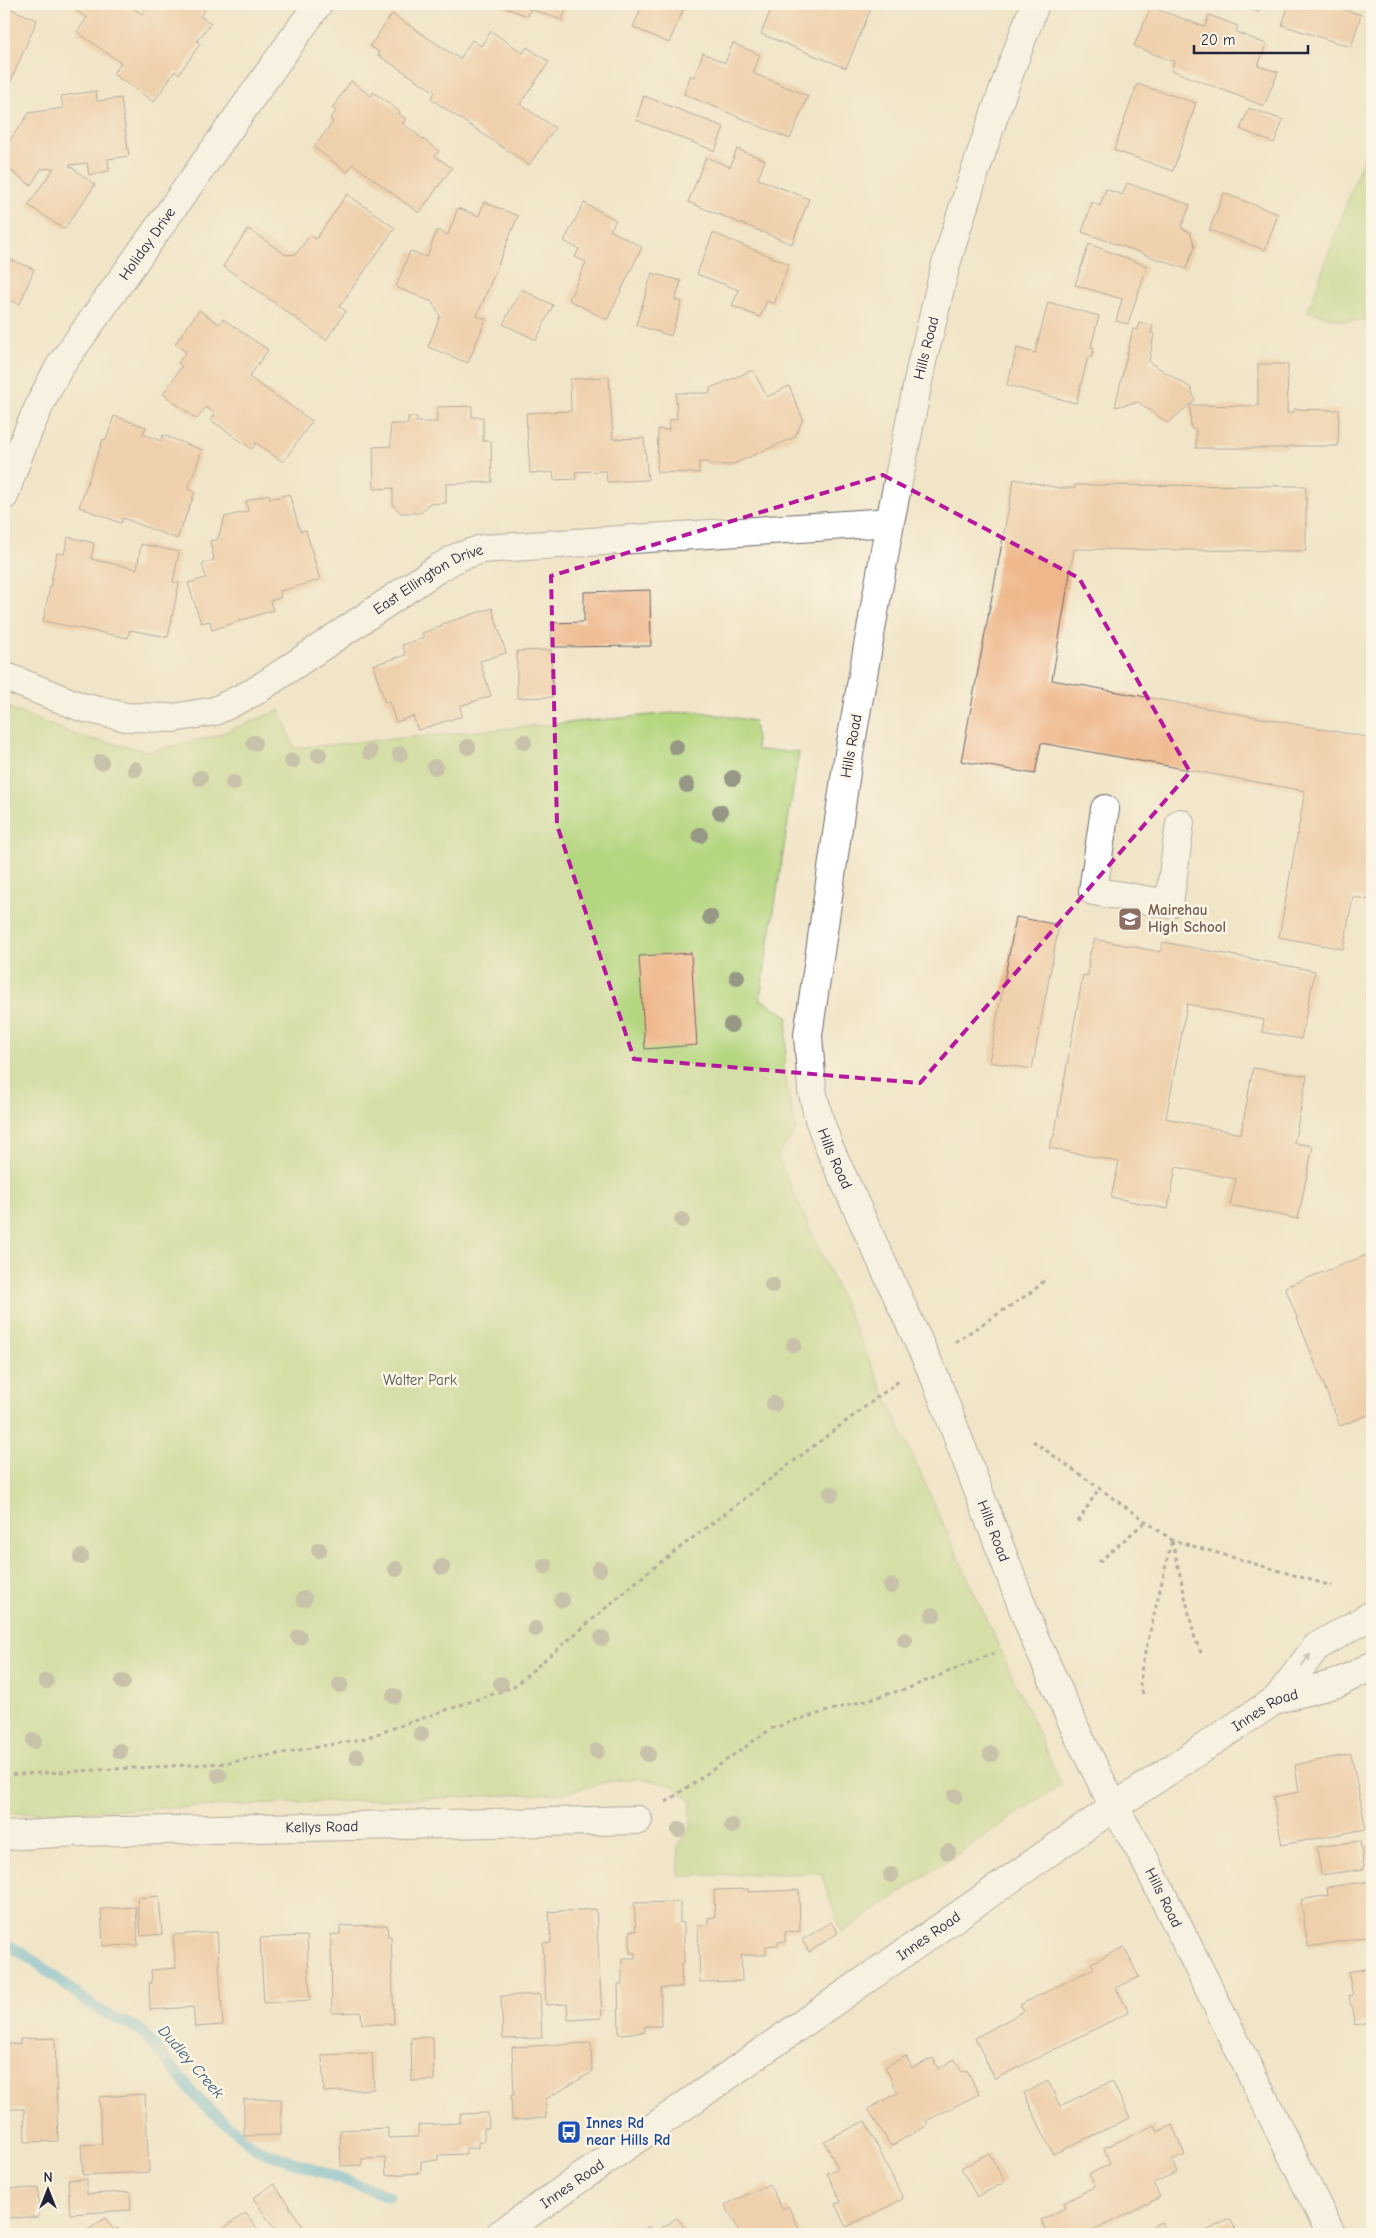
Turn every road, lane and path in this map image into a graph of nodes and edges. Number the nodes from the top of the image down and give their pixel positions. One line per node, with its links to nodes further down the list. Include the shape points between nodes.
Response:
1 (318, 4): 3 (street, Holiday Drive, via 60,366 33,418)
2 (1035, 4): 4 (street, Hills Road, via 1005,83 945,269 923,357)
3 (4, 496)
4 (890, 522): 5 (street, East Ellington Drive, via 482,549 437,569 254,692 215,710 173,718 126,717 81,707); 9 (street, Hills Road, via 846,774 808,1035 809,1063 812,1090 829,1147)
5 (4, 676)
6 (1104, 809): 7 (street, via 1094,891 1169,904)
7 (1180, 823)
8 (1046, 1278): 9 (path, via 1033,1291)
9 (926, 1360): 23 (path, via 648,1572 513,1688 362,1739 227,1763); 24 (street, Hills Road, via 1034,1637)
10 (1033, 1441): 11 (path)
11 (1098, 1488): 12 (path); 13 (path)
12 (1078, 1522)
13 (1146, 1522): 14 (path); 15 (path)
14 (1172, 1540): 16 (path); 19 (path, via 1195,1639); 21 (path, via 1142,1665 1140,1684)
15 (1100, 1562)
16 (1332, 1586)
17 (1372, 1615): 22 (street, one-way to 17, via 1316,1647)
18 (994, 1653): 25 (path, via 909,1688 771,1729)
19 (1202, 1655)
20 (1372, 1666): 22 (street, Innes Road, via 1338,1683)
21 (1143, 1694)
22 (1276, 1699): 24 (street, Innes Road)
23 (4, 1775)
24 (1114, 1807): 27 (street, Innes Road); 28 (street, Hills Road, via 1141,1852)
25 (638, 1820): 26 (street, Kellys Road)
26 (4, 1836)
27 (500, 2234)
28 (1331, 2234)

